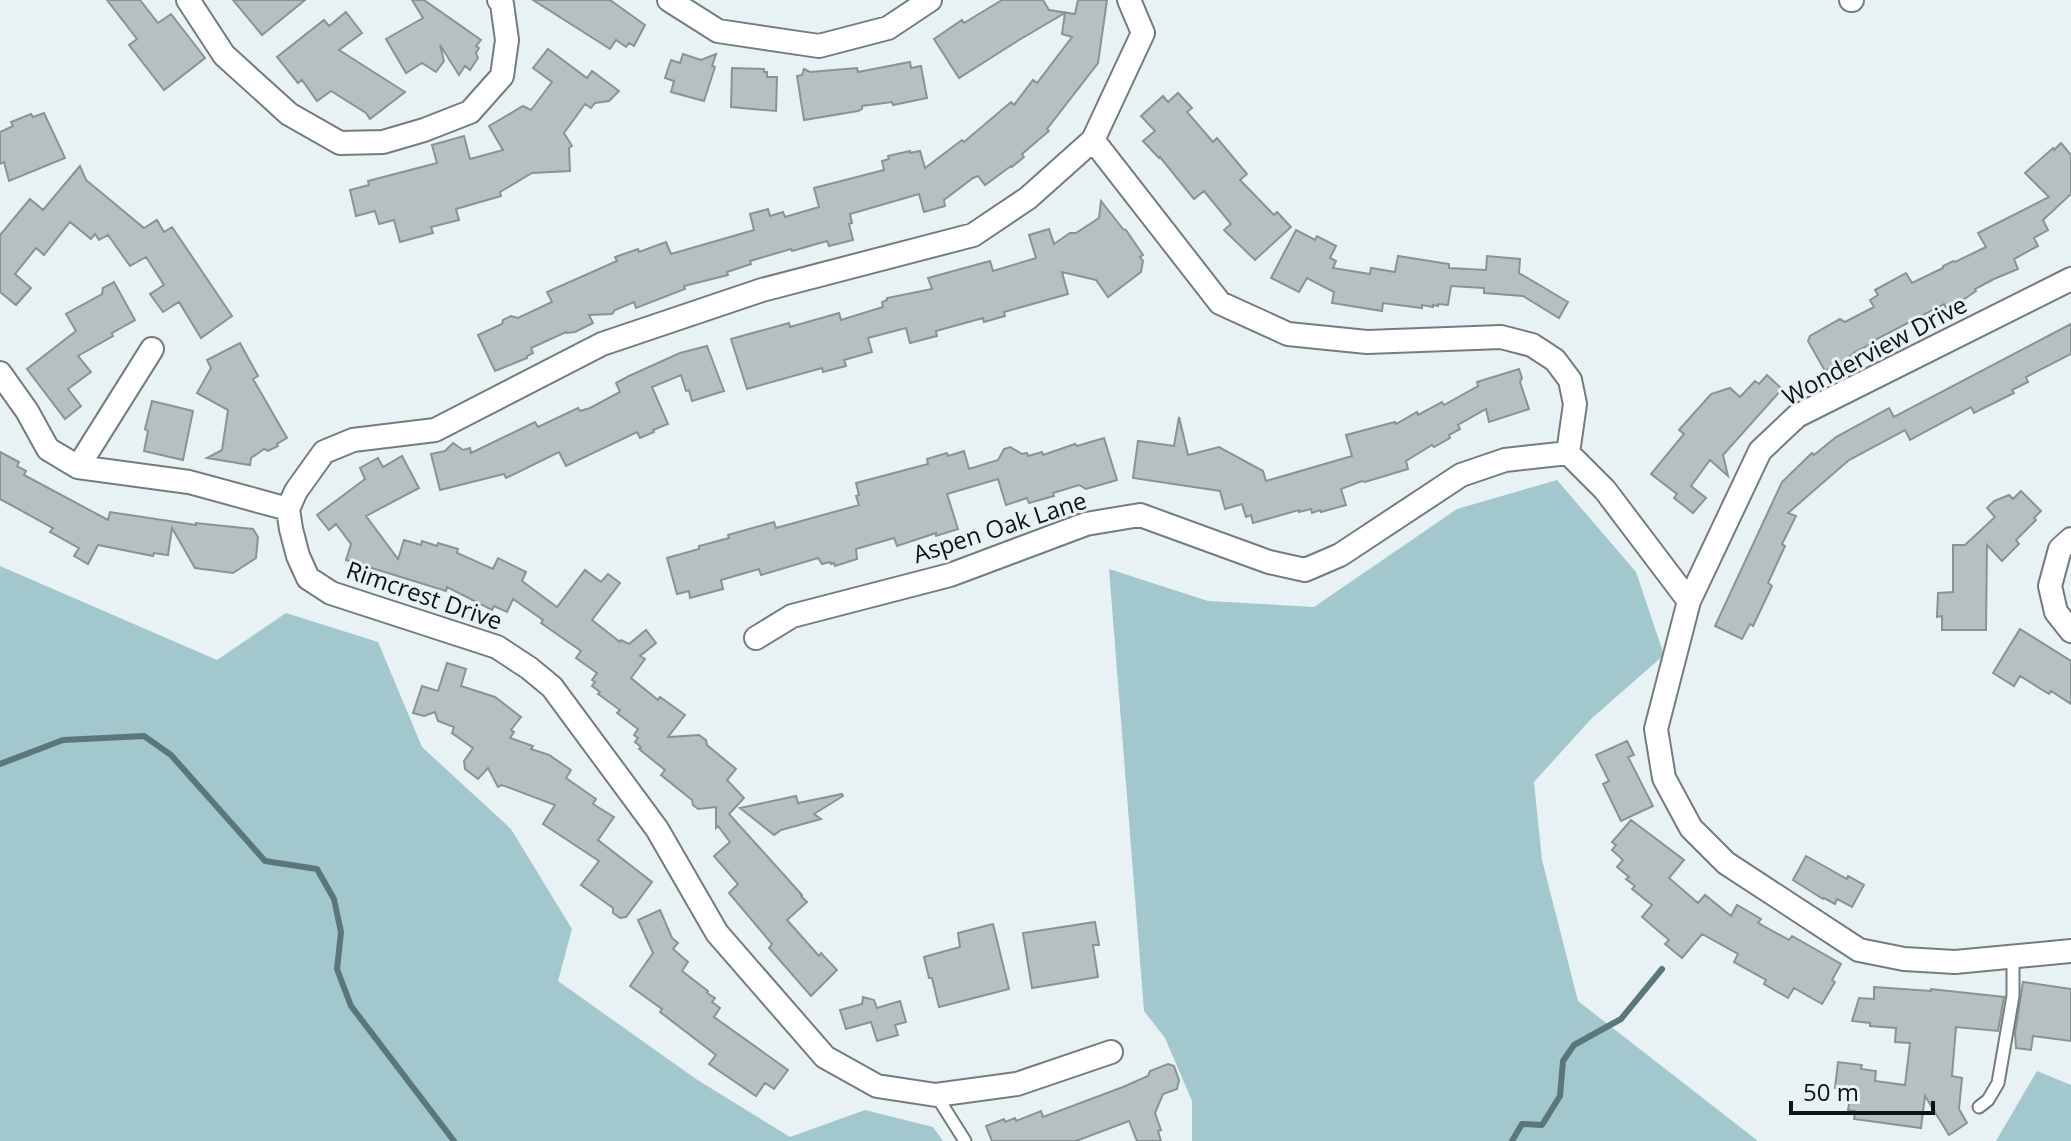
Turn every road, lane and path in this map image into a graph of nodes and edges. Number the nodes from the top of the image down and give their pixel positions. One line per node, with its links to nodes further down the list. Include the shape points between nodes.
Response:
1 (188, 0): 2 (street, via 224,55 289,114 340,143 383,142 470,112 502,76 507,40)
2 (499, 0)
3 (669, 0): 4 (street, via 718,31 819,46 888,28)
4 (930, 0)
5 (1129, 0): 6 (street, via 1143,33)
6 (1093, 140): 10 (street, via 1220,303 1288,334 1367,342 1501,337 1532,345 1555,360 1570,380 1575,404); 12 (street, via 1028,198 973,235 762,290 602,344 435,430 353,440 324,452)
7 (2071, 279): 14 (street, Wonderview Drive, via 1797,416 1760,451)
8 (152, 349): 11 (street)
9 (0, 373): 11 (street, via 48,449)
10 (1568, 453): 14 (street, via 1605,490); 16 (street, Aspen Oak Lane, via 1505,460 1461,475 1340,555 1305,570 1140,515 1086,524 950,575 792,616)
11 (78, 467): 12 (street, via 189,482)
12 (288, 509): 20 (street, Rimcrest Drive, via 308,578 331,593 497,647 552,687 657,829 717,933 825,1057 877,1086)
13 (2071, 539): 15 (street, via 2060,549 2050,586 2056,612)
14 (1689, 601): 18 (street, Wonderview Drive, via 1656,729 1664,778 1691,828 1726,863 1859,950 1955,962)
15 (2071, 631)
16 (756, 638)
17 (2071, 951): 18 (street, Wonderview Drive)
18 (2013, 956): 21 (lane, via 2013,996 1998,1083)
19 (1111, 1052): 20 (street, Rimcrest Drive, via 1017,1084)
20 (936, 1095): 22 (lane)
21 (1979, 1107)
22 (965, 1141)

